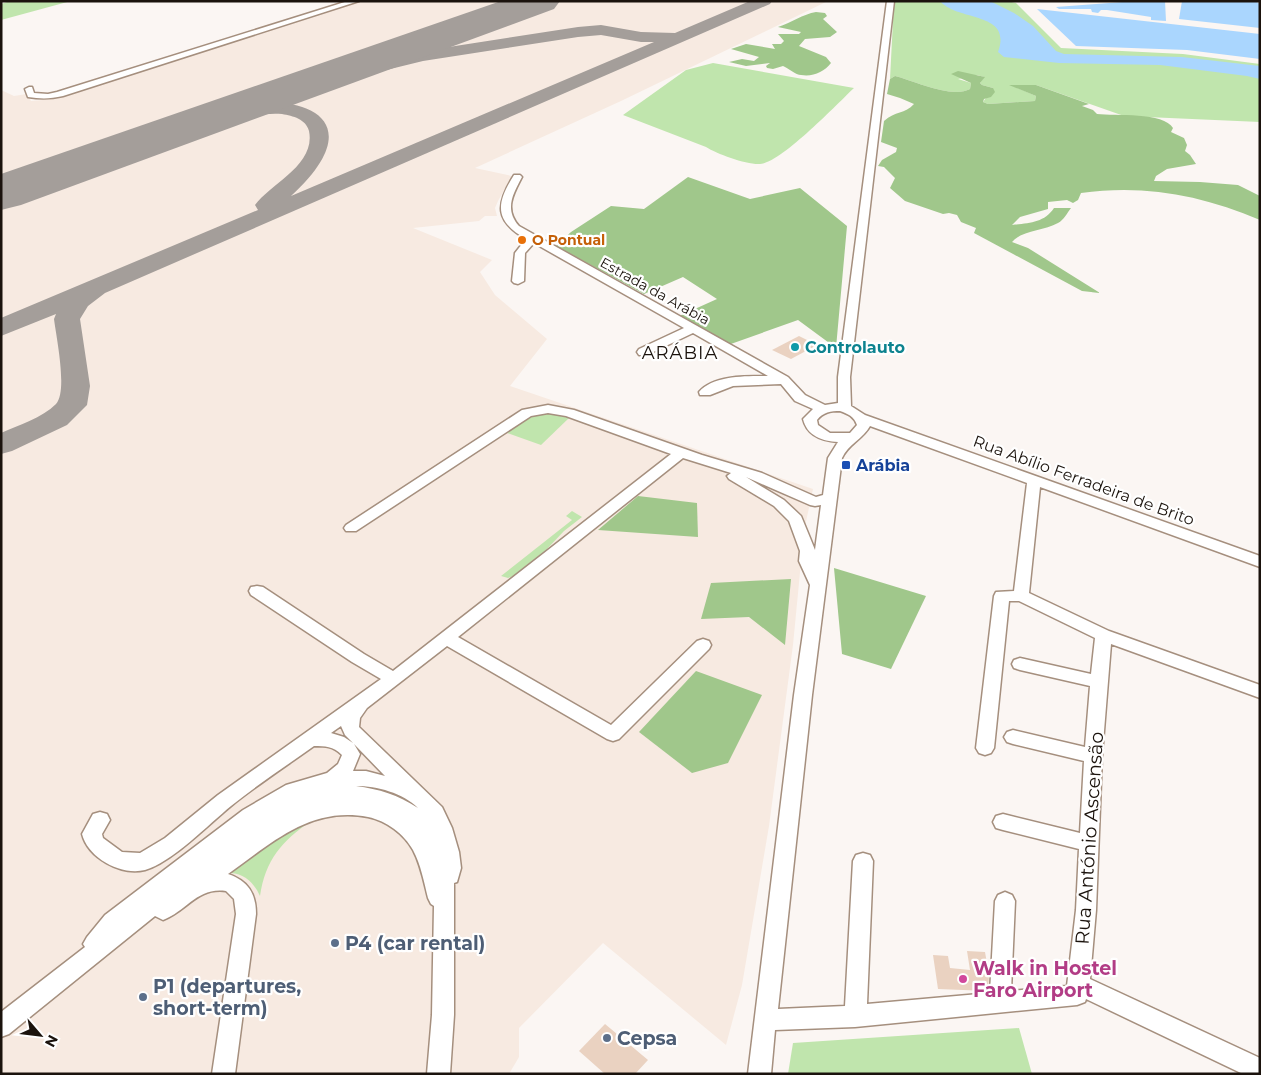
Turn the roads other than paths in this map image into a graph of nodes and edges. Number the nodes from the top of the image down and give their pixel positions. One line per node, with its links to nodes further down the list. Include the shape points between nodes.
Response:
1 (356, 1): 3 (street, via 60,94 40,97 31,95)
2 (891, 1): 9 (street)
3 (29, 89)
4 (517, 177): 5 (street, Estrada da Arábia, via 506,198 506,216 515,228)
5 (532, 239): 6 (street, via 520,253); 7 (street, Estrada da Arábia)
6 (518, 281)
7 (692, 329): 8 (street); 10 (street, Estrada da Arábia)
8 (643, 352)
9 (844, 377): 13 (street); 14 (street)
10 (784, 380): 11 (street, via 725,383); 12 (street, Estrada da Arábia)
11 (705, 392)
12 (800, 398): 13 (street); 15 (street)
13 (827, 408): 14 (street); 15 (street, via 817,411)
14 (845, 409): 16 (street)
15 (810, 419): 17 (street, via 813,427)
16 (859, 428): 17 (street, Rua Abílio Ferradeira de Brito, via 835,438); 18 (street); 20 (street, Rua Abílio Ferradeira de Brito, via 895,432)
17 (822, 434): 18 (street)
18 (837, 451): 21 (street)
19 (689, 455): 21 (street, via 757,476 815,502); 22 (street, via 569,413 538,410 499,430); 24 (street, via 748,484 790,512 799,524 808,561); 28 (street)
20 (1034, 480): 23 (street, Rua Abílio Ferradeira de Brito); 26 (street)
21 (830, 497): 24 (street)
22 (352, 528)
23 (1260, 562)
24 (818, 584): 52 (street)
25 (257, 591): 31 (street)
26 (1022, 596): 27 (street); 37 (street, via 1002,596)
27 (1103, 635): 32 (street, Rua António Ascensão); 33 (street)
28 (447, 638): 29 (street, via 613,734); 31 (street)
29 (703, 645)
30 (1020, 664): 32 (street)
31 (394, 680): 34 (street)
32 (1100, 682): 38 (street, Rua António Ascensão)
33 (1260, 692)
34 (361, 704): 36 (street); 40 (street, via 351,717 350,730)
35 (1013, 737): 38 (street)
36 (309, 739): 39 (street, via 325,738 339,742 351,754 344,772); 41 (street, via 225,800 172,844 143,862 118,860 100,848 92,834)
37 (985, 748)
38 (1093, 756): 43 (street, Rua António Ascensão)
39 (332, 779): 40 (street, via 378,780); 48 (street, via 298,787 256,810 112,922)
40 (420, 798): 47 (street, via 436,813 448,846 452,867)
41 (100, 820)
42 (1003, 822): 43 (street)
43 (1089, 843): 49 (street, Rua António Ascensão)
44 (863, 861): 51 (street)
45 (194, 888): 47 (street, via 300,816 320,810 362,808 379,813 411,832 430,870); 48 (street, via 128,938); 56 (street, via 210,882 230,883 243,892 246,900)
46 (1005, 901): 50 (street)
47 (444, 922): 48 (street, via 443,870 437,849 421,822 392,802 364,794 339,793 311,798 278,813); 54 (street)
48 (74, 968): 53 (street)
49 (1078, 984): 50 (street, via 1077,995); 55 (street)
50 (1000, 1002): 51 (street)
51 (855, 1016): 52 (street)
52 (765, 1020): 59 (street)
53 (1, 1026)
54 (441, 1052): 57 (street); 58 (street)
55 (1260, 1070)
56 (223, 1074)
57 (438, 1074)
58 (446, 1074)
59 (760, 1074)

